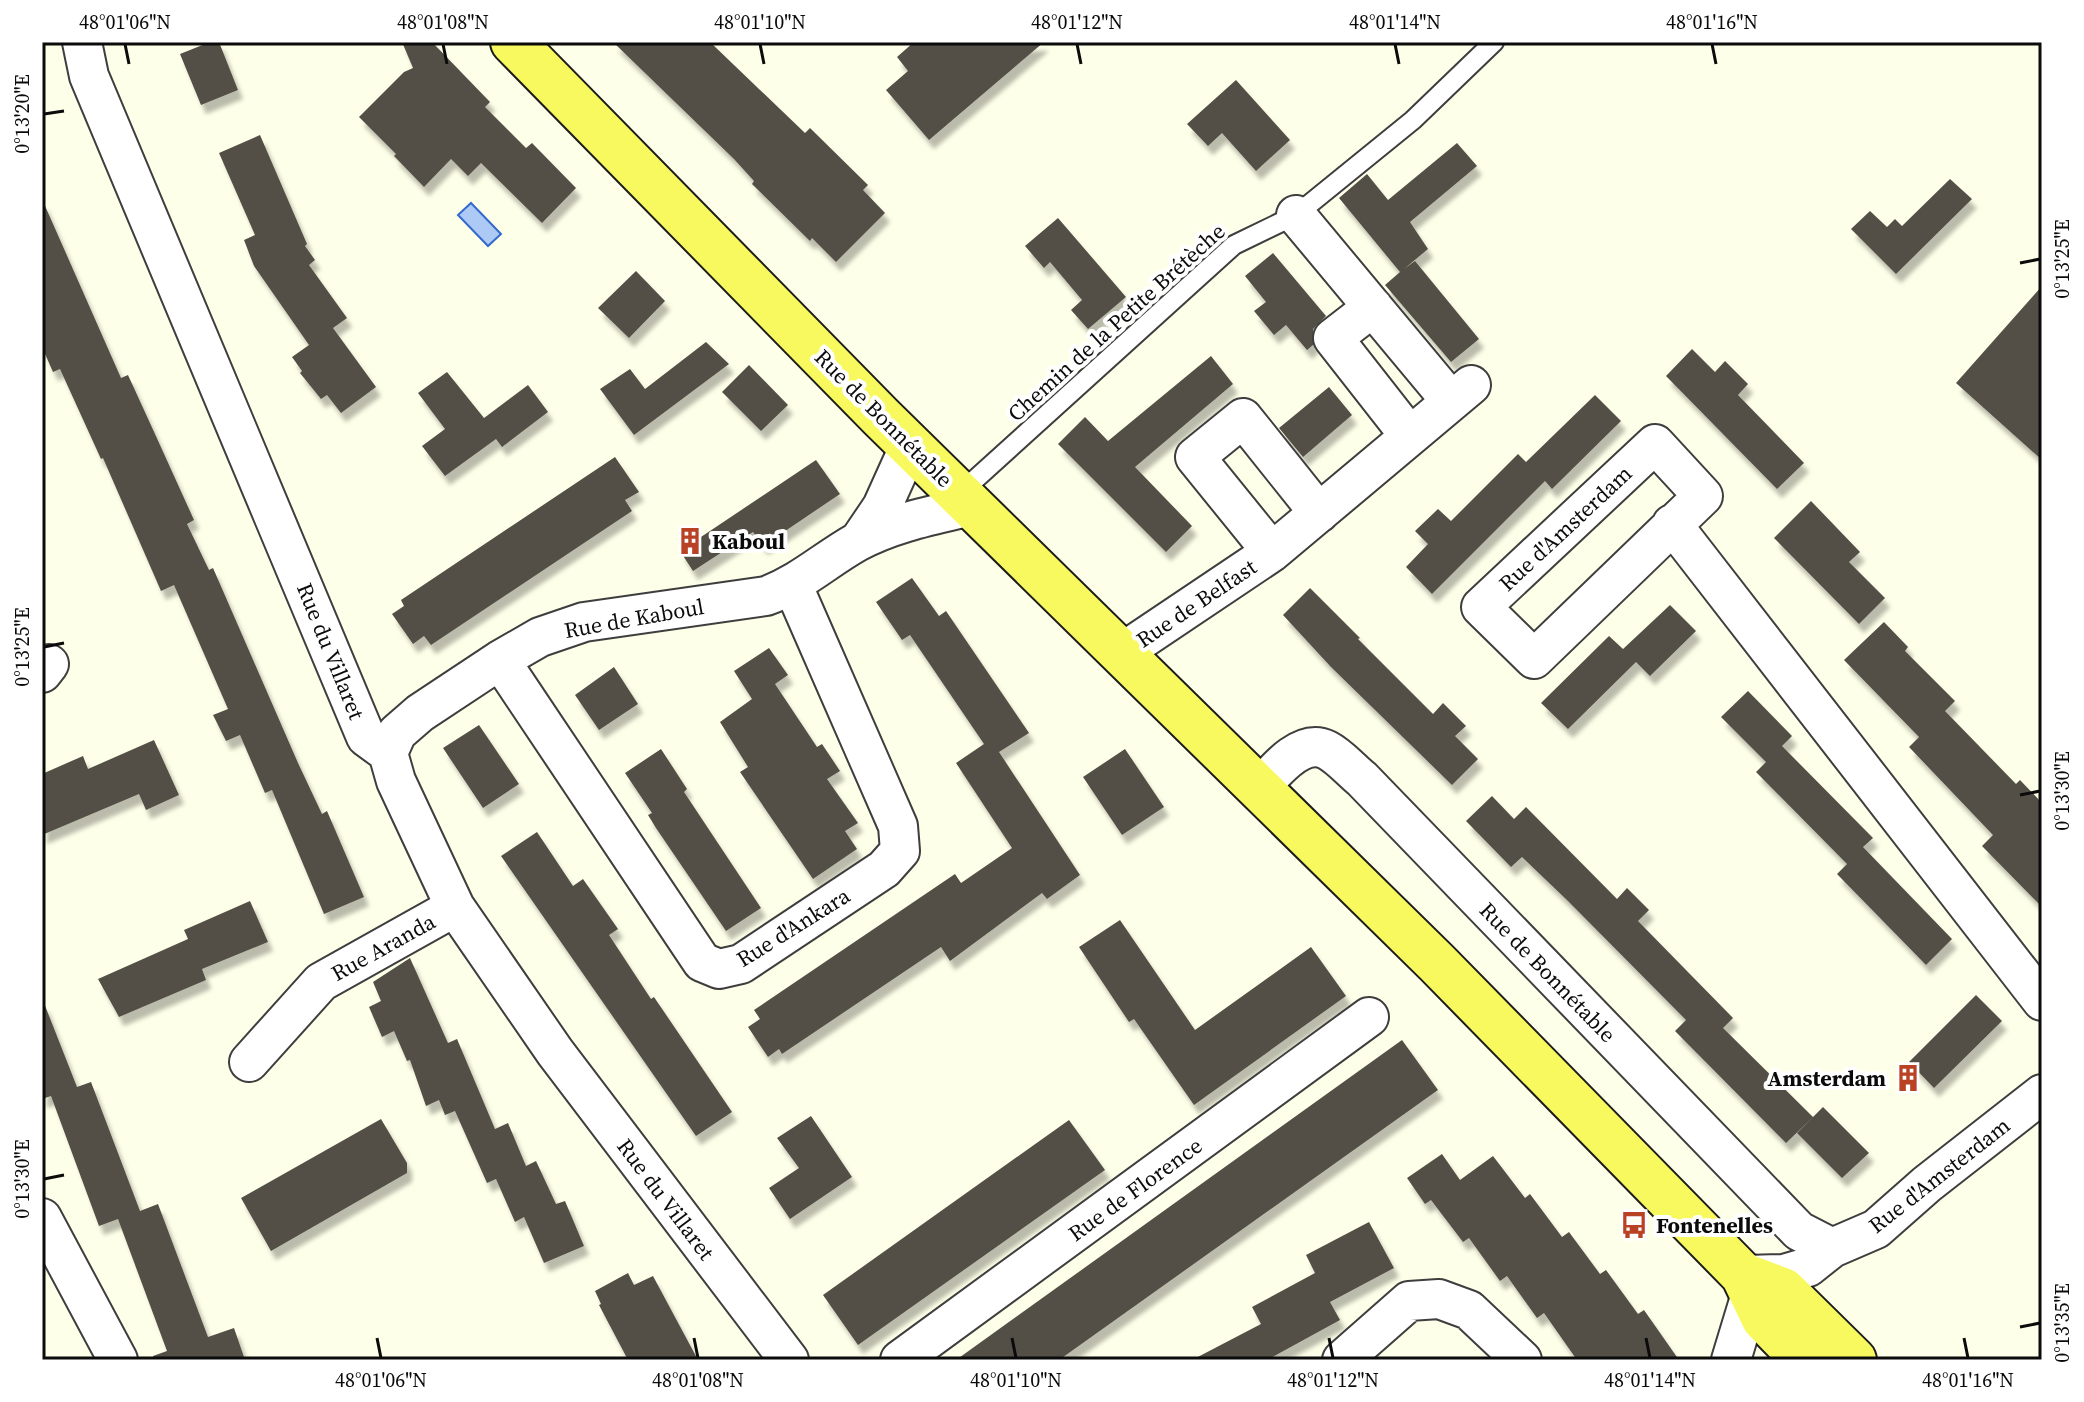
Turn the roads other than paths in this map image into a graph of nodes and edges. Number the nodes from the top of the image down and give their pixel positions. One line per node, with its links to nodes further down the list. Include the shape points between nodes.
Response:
1 (82, 42): 16 (street, Rue du Villaret, via 89,76 366,737)
2 (513, 42): 7 (main road, Rue de Bonnétable)
3 (1494, 42): 4 (lane, Chemin de la Petite Brétèche, via 1413,120)
4 (1296, 215): 5 (street, Rue de Belfast); 8 (lane, Chemin de la Petite Brétèche, via 1234,245)
5 (1373, 307): 6 (street, via 1333,338); 6 (street, Rue de Belfast, via 1461,393)
6 (1409, 435): 9 (street, Rue de Belfast)
7 (910, 445): 8 (main road, Rue de Bonnétable); 11 (street, Rue de Kaboul, via 882,507)
8 (965, 500): 11 (street, Rue de Kaboul); 14 (main road, Rue de Bonnétable)
9 (1319, 513): 12 (street, Rue de Belfast); 12 (street, Rue de Belfast, via 1243,418 1195,457)
10 (1672, 524): 10 (street, Rue d'Amsterdam, via 1703,496 1655,444 1481,607 1534,659); 19 (street)
11 (859, 541): 13 (street, Rue de Kaboul)
12 (1272, 552): 14 (street, Rue de Belfast)
13 (793, 586): 15 (street, Rue de Kaboul, via 766,596 584,622 540,637); 15 (street, Rue d'Ankara, via 898,826 900,851 884,869 741,964 719,969 702,962)
14 (1120, 654): 17 (main road, Rue de Bonnétable)
15 (500, 660): 16 (street, Rue de Kaboul, via 420,713 397,733)
16 (388, 753): 18 (street, Rue du Villaret)
17 (1259, 789): 24 (street, Rue de Bonnétable, via 1308,747 1326,749 1362,779 1799,1231); 25 (main road, Rue de Bonnétable, via 1448,973)
18 (455, 907): 21 (street, Rue Aranda, via 321,982); 27 (street, Rue du Villaret, via 563,1063)
19 (2042, 1001)
20 (1369, 1017): 28 (street, Rue de Florence)
21 (249, 1062)
22 (2042, 1094): 24 (street, Rue d'Amsterdam, via 1876,1229)
23 (42, 1218): 26 (street)
24 (1832, 1248): 25 (street, Rue d'Amsterdam, via 1808,1267)
25 (1747, 1284): 31 (street); 32 (main road, Rue de Bonnétable, via 1764,1319); 33 (main road, Rue de Bonnétable, via 1783,1290)
26 (118, 1360)
27 (789, 1360)
28 (900, 1360)
29 (1342, 1360): 30 (street, via 1409,1301 1439,1299 1469,1310)
30 (1522, 1360)
31 (1731, 1360)
32 (1804, 1360)
33 (1854, 1360)

